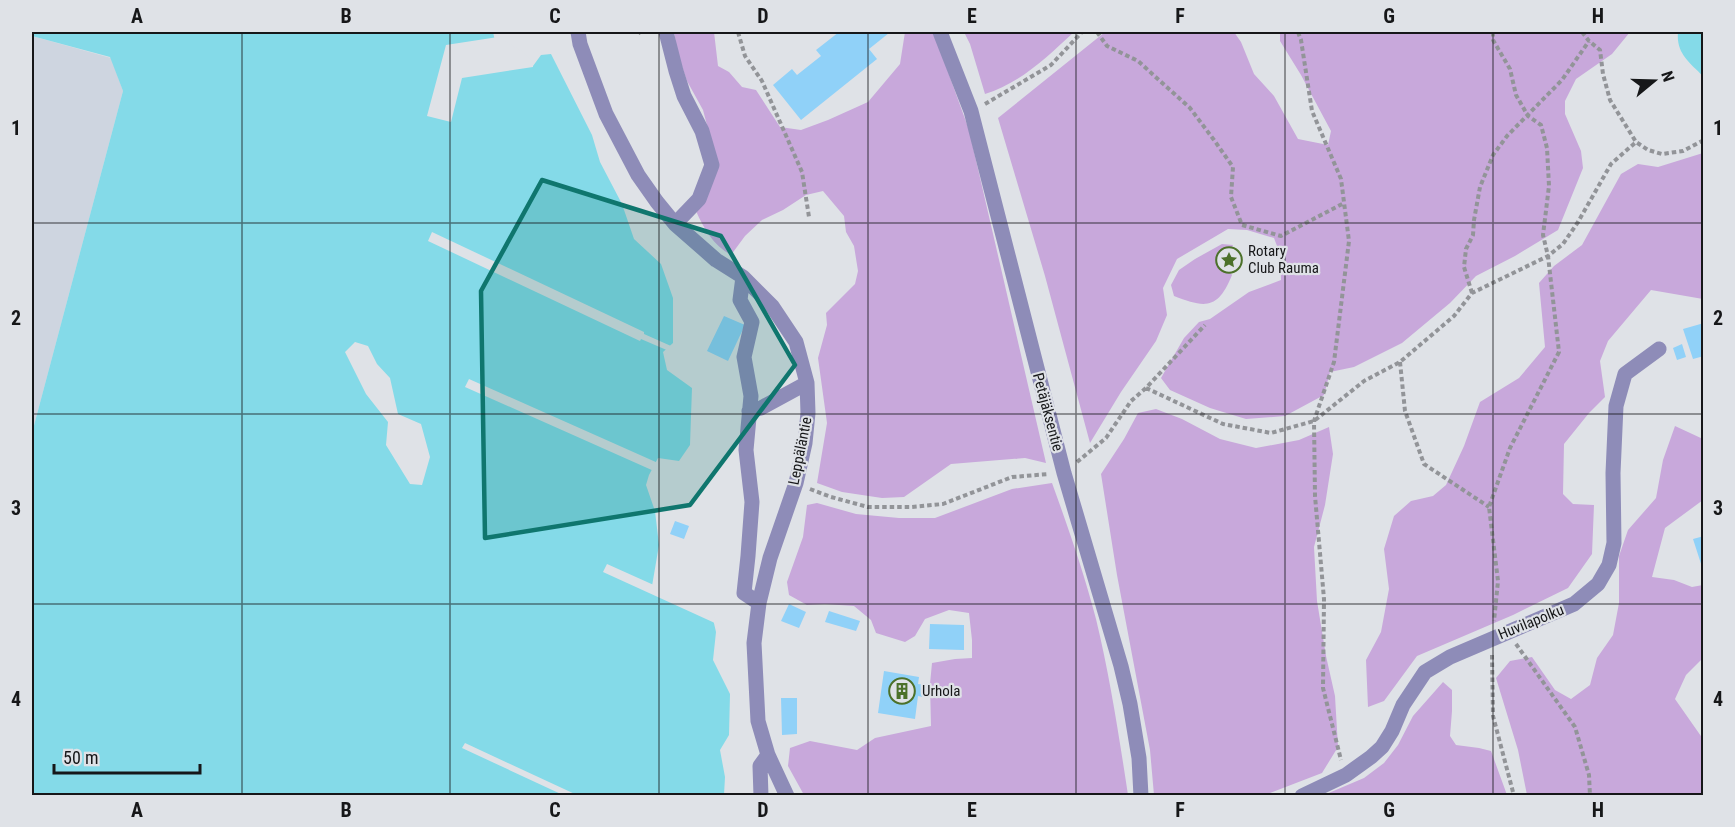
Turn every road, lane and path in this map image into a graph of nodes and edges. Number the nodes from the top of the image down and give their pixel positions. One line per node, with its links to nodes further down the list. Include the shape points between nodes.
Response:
1 (578, 32): 17 (street, Leppäläntie, via 606,114 638,175)
2 (666, 32): 17 (street, via 684,96 702,131 712,165 699,199)
3 (738, 32): 16 (path, via 745,56 762,81 801,172)
4 (940, 32): 11 (street, Petäjäksentie)
5 (1082, 32): 11 (path, via 1052,65)
6 (1097, 32): 15 (path, via 1107,46 1138,61 1190,108 1233,167 1231,197 1242,225 1281,236)
7 (1298, 32): 15 (path, via 1312,111 1341,179)
8 (1493, 32): 12 (path, via 1493,40 1510,69 1516,95)
9 (1582, 32): 10 (path)
10 (1589, 41): 12 (path, via 1562,80); 14 (path, via 1600,50 1610,100)
11 (971, 111): 28 (street, Petäjäksentie)
12 (1528, 116): 18 (path, via 1541,125 1547,148 1549,186 1543,235); 20 (path, via 1493,155 1480,187 1464,267)
13 (1704, 140): 14 (path, via 1662,154)
14 (1636, 142): 18 (path, via 1611,164 1563,244)
15 (1344, 202): 27 (path, via 1349,241 1334,362)
16 (809, 217)
17 (675, 224): 19 (street, Leppäläntie, via 716,260)
18 (1548, 256): 20 (path); 23 (path, via 1559,352 1510,448 1490,507 1424,464 1405,411)
19 (743, 277): 24 (street, Leppäläntie, via 772,306 796,342); 26 (street, via 740,300 752,322 744,357 751,396)
20 (1472, 293): 23 (path, via 1454,316)
21 (1205, 325): 25 (path)
22 (1659, 349): 31 (street, Huvilapolku, via 1625,374 1616,406 1614,543 1610,565 1598,584 1574,604)
23 (1400, 362): 27 (path, via 1364,381)
24 (807, 383): 26 (street); 29 (street, Leppäläntie, via 805,443)
25 (1146, 388): 27 (path, via 1222,424 1271,433); 28 (path, via 1131,401 1106,438)
26 (749, 411): 30 (street, via 746,450 752,502 744,593)
27 (1314, 421): 33 (path, via 1315,496 1324,599 1323,688)
28 (1064, 473): 29 (path, via 1012,477 943,504 911,507 868,507); 36 (street, Petäjäksentie, via 1128,694)
29 (796, 483): 30 (street, Leppäläntie)
30 (759, 603): 32 (street, Leppäläntie, via 754,643 755,688 758,721)
31 (1507, 632): 33 (street, Huvilapolku, via 1425,672 1382,747); 38 (path, via 1575,727 1589,775)
32 (768, 755): 34 (street, via 760,766); 35 (street, Leppäläntie)
33 (1346, 776): 37 (street, Huvilapolku)
34 (761, 795)
35 (787, 795)
36 (1141, 795)
37 (1302, 795)
38 (1590, 795)

